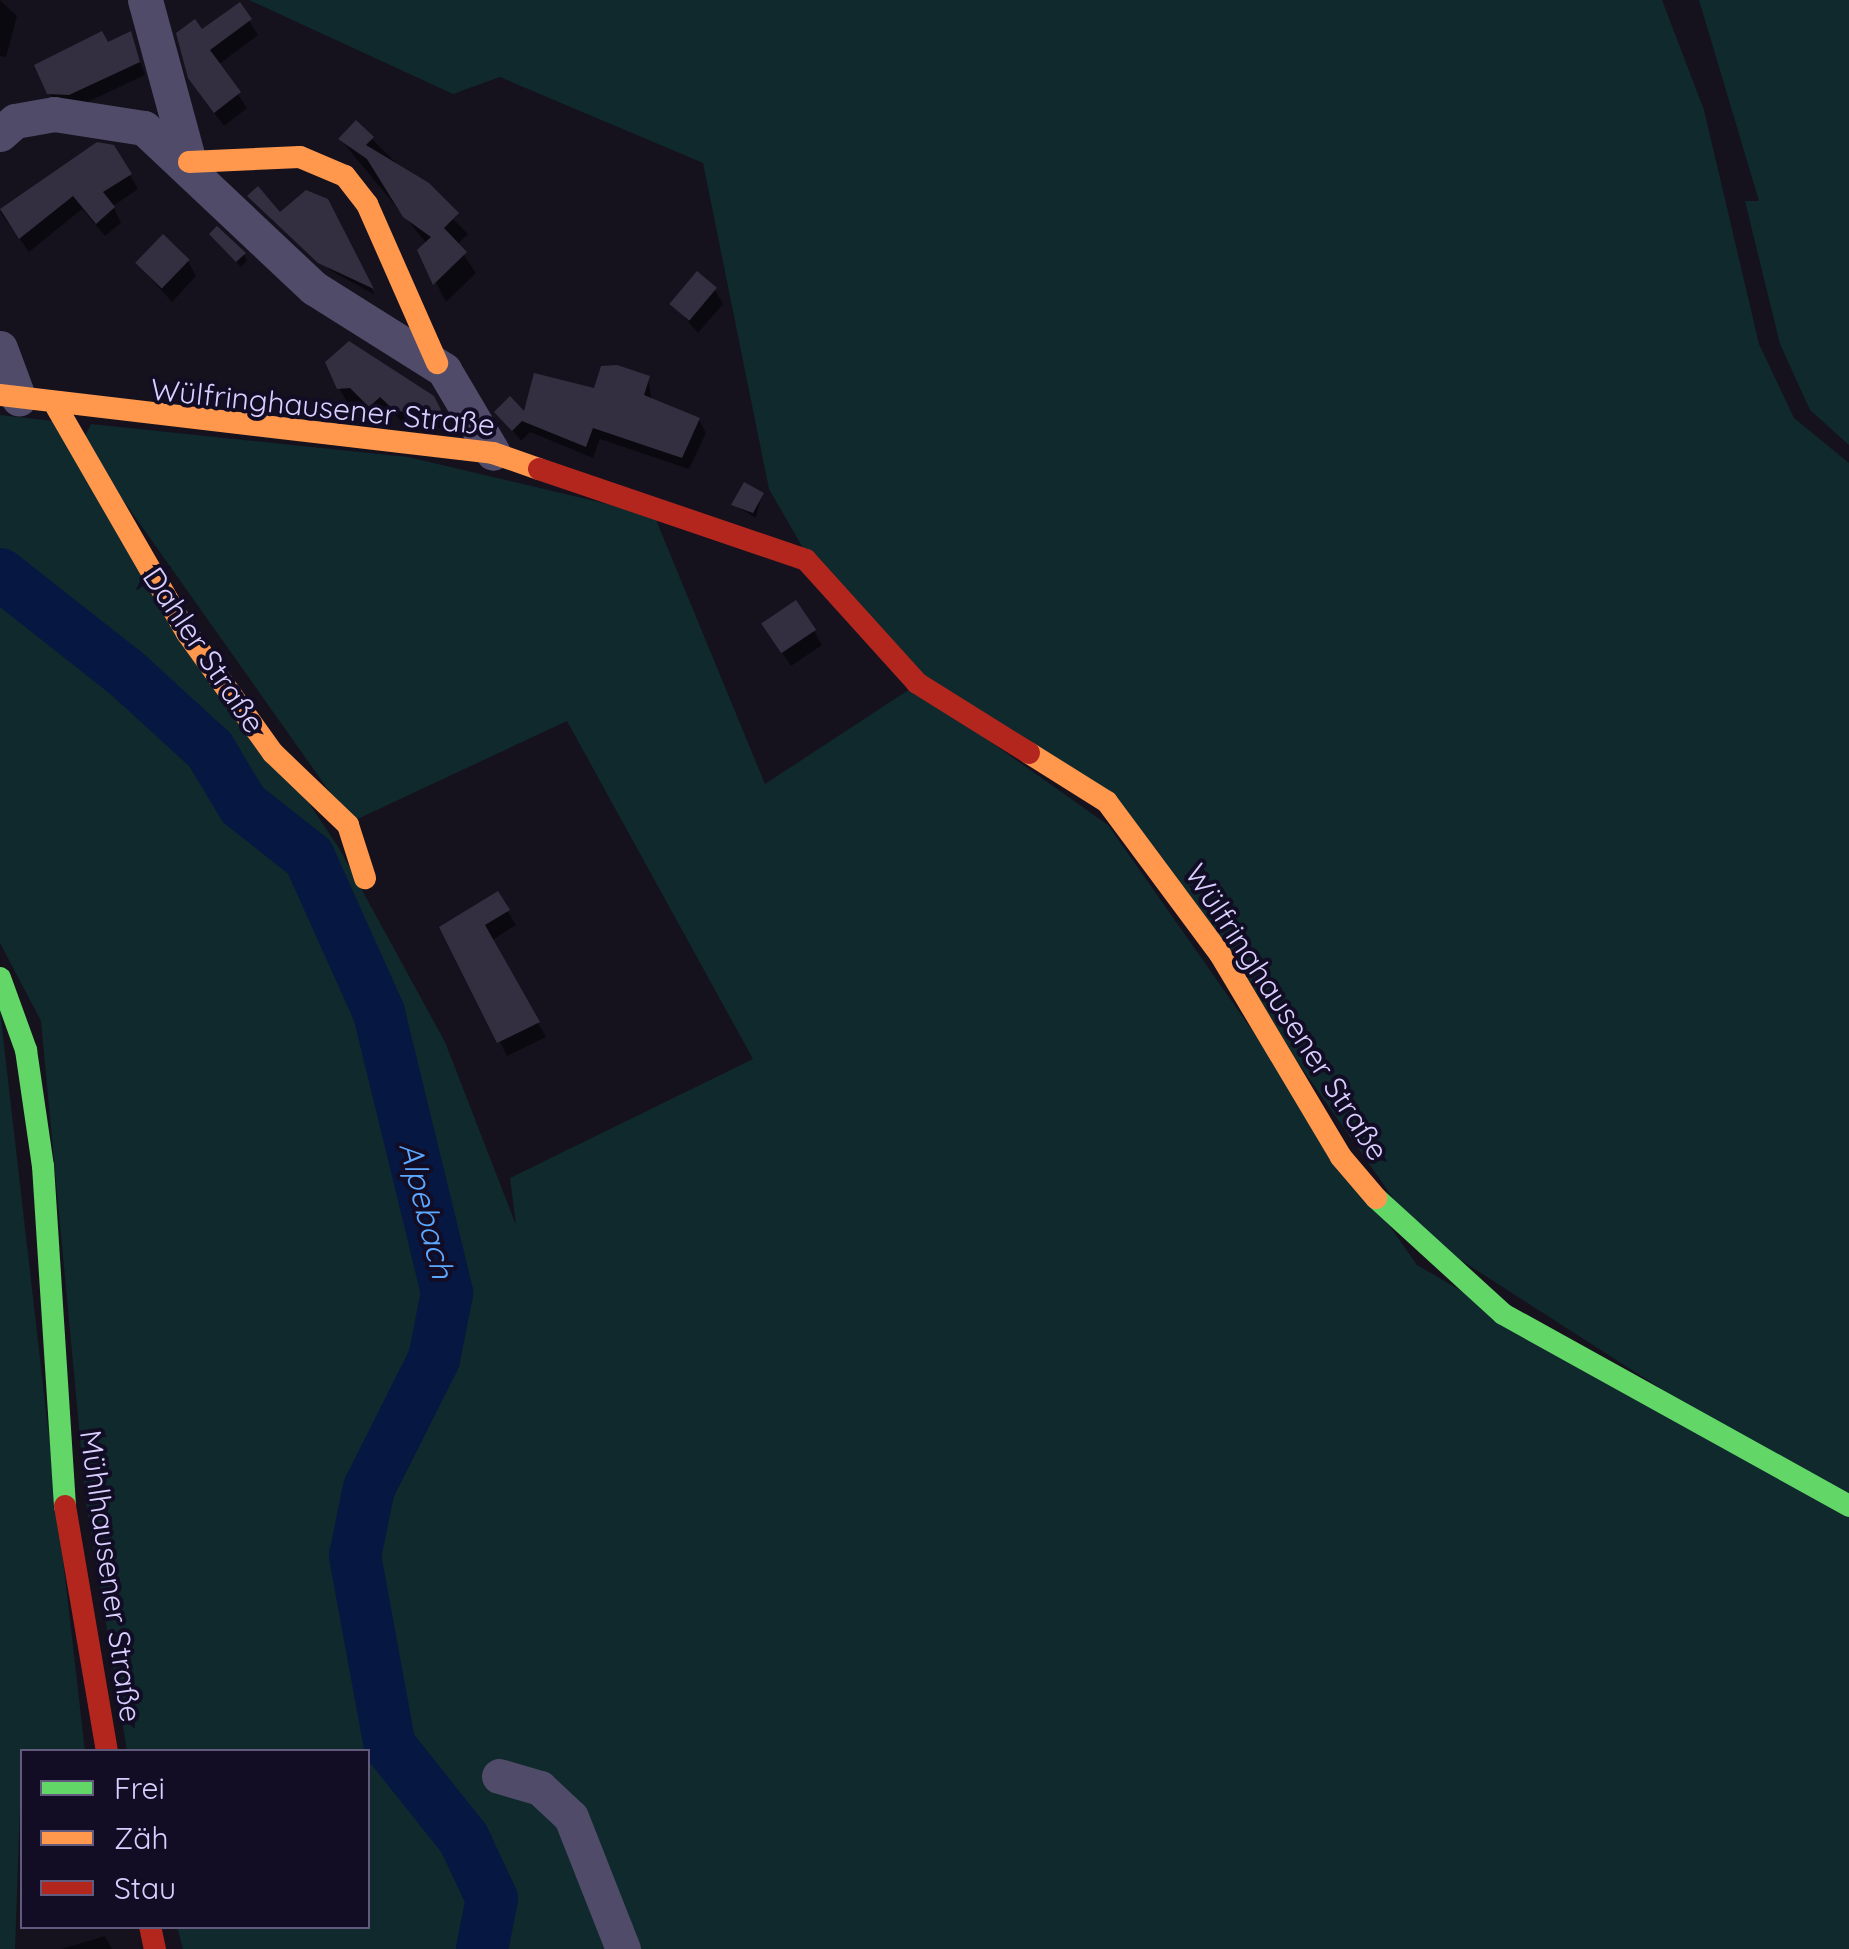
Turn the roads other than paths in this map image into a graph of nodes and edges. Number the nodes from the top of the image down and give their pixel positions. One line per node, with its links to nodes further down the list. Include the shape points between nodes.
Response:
1 (145, 0): 3 (street)
2 (0, 134): 3 (street, via 15,121 54,114 100,117 144,128)
3 (190, 162): 5 (street, via 314,288); 5 (street, via 300,158 345,176 367,204)
4 (0, 348): 6 (street)
5 (437, 363): 8 (street, via 475,410)
6 (10, 397): 7 (street, Wülfringhausener Straße)
7 (57, 408): 8 (street, Wülfringhausener Straße); 9 (street, Dahler Straße, via 187,633 273,753 348,825)
8 (492, 452): 11 (street, Wülfringhausener Straße, via 806,560 917,683 1107,802 1220,954 1342,1157 1412,1240 1503,1314)
9 (366, 878)
10 (0, 978): 12 (street, Mühlhausener Straße, via 26,1050 64,1501)
11 (1849, 1506)
12 (105, 1749)
13 (499, 1776): 14 (street, via 540,1788 571,1817)
14 (622, 1949)

